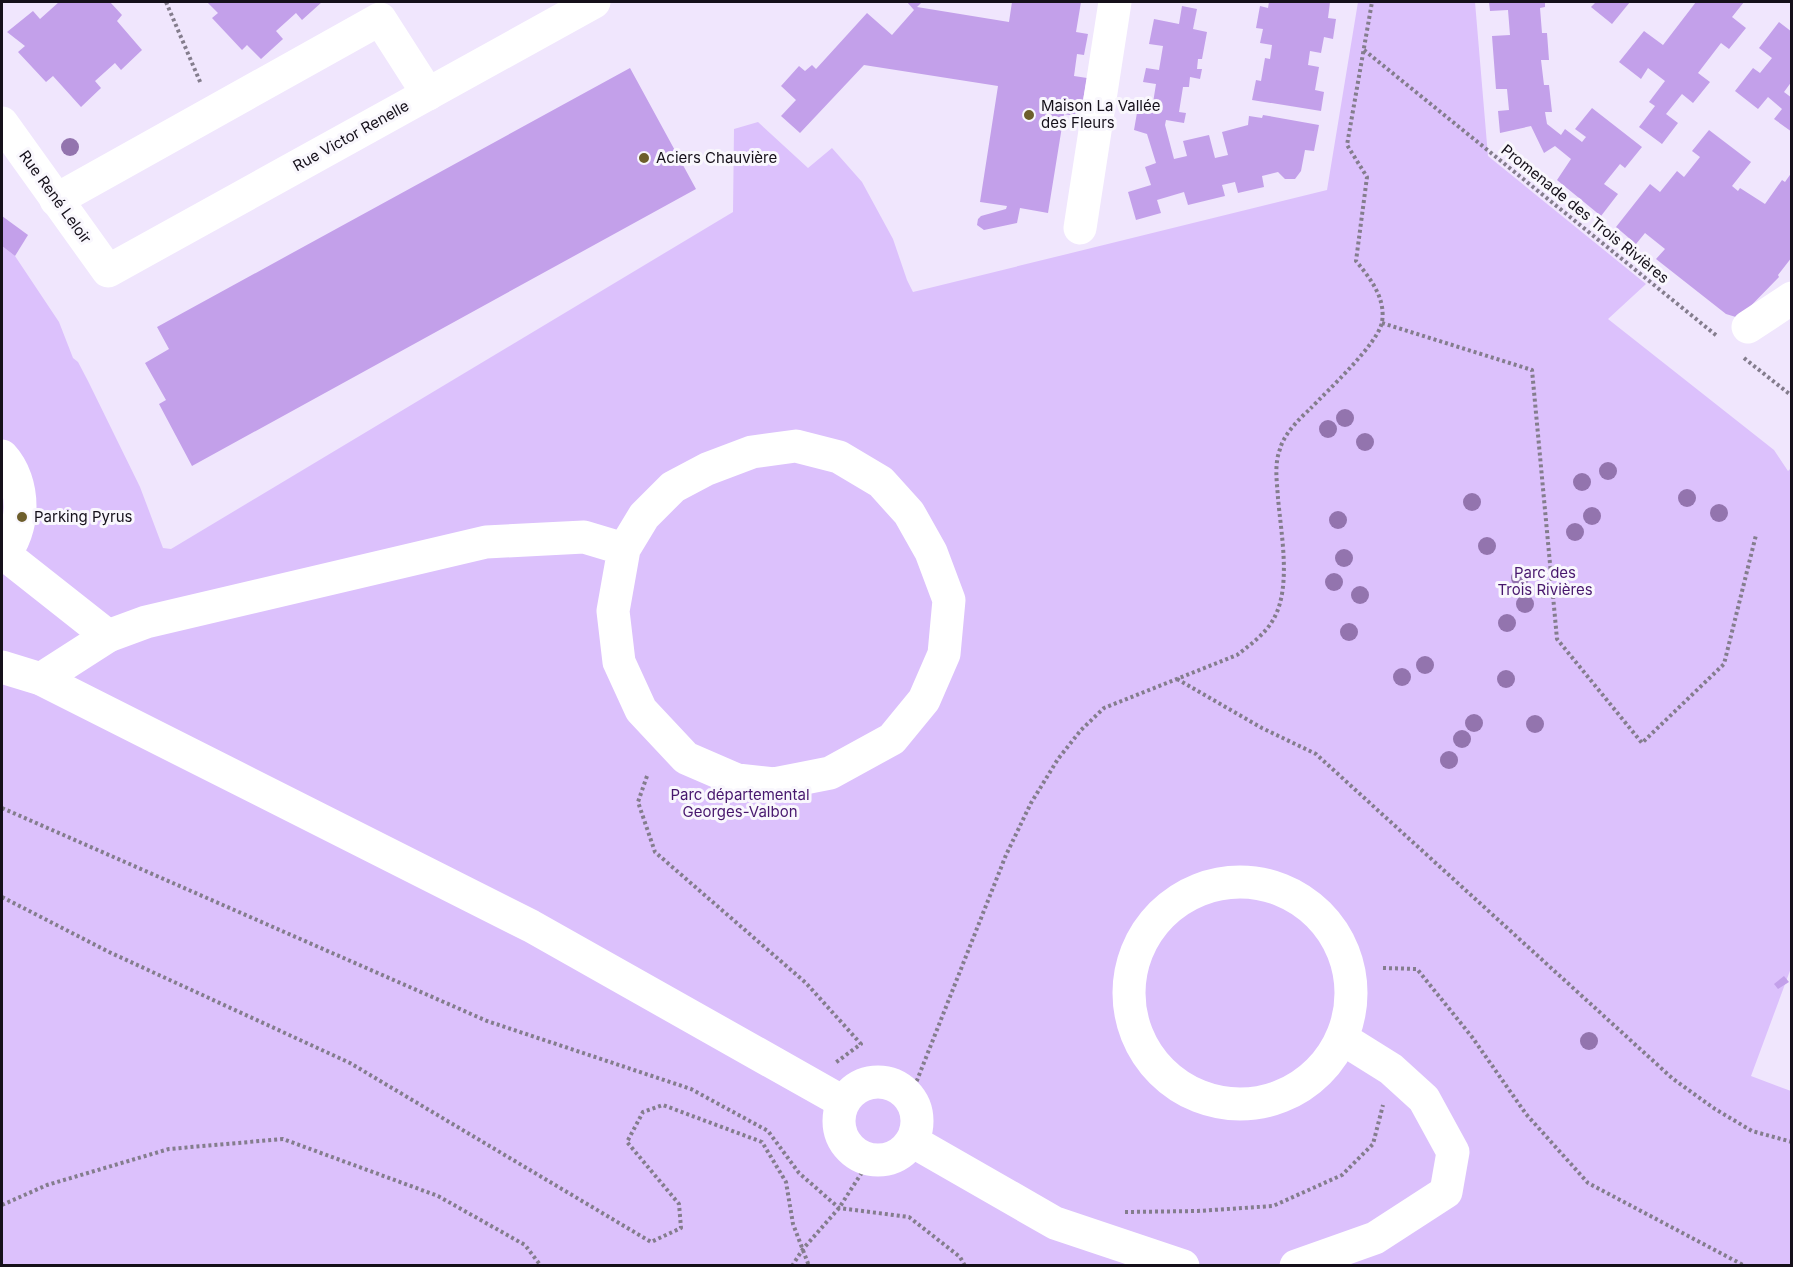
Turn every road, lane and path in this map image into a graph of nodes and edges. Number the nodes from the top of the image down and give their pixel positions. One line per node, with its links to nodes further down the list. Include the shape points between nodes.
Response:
1 (166, 2): 7 (path)
2 (594, 2): 6 (street, Rue Victor Renelle)
3 (1115, 2): 10 (street)
4 (1372, 2): 5 (path)
5 (1363, 50): 13 (path, via 1347,145 1367,177 1356,261 1375,287 1382,305); 14 (path, Promenade des Trois Rivières)
6 (428, 94): 7 (street, via 380,19); 11 (street, Rue Victor Renelle)
7 (213, 111): 9 (street)
8 (2, 123): 9 (street, Rue René Leloir)
9 (56, 200): 11 (street, Rue René Leloir)
10 (1080, 228)
11 (108, 271)
12 (1791, 298): 14 (street)
13 (1382, 323): 17 (path, via 1532,370 1557,639 1642,743 1724,664); 23 (path, via 1355,363 1298,420 1280,447 1276,471 1284,573 1273,620 1237,655)
14 (1735, 340): 15 (path, Promenade des Trois Rivières)
15 (1791, 396)
16 (2, 456): 19 (street, via 17,484 21,508 16,532)
17 (1755, 535)
18 (624, 549): 18 (street, via 644,516 674,487 707,469 752,452 796,446 839,457 881,482 909,513 931,552 949,600 944,654 924,700 892,738 830,773 774,784 736,780 686,758 641,710 620,662 613,612); 20 (street, via 584,537 486,542 146,622)
19 (3, 556): 20 (street)
20 (108, 636): 22 (street)
21 (2, 667): 22 (street)
22 (41, 679): 30 (street, via 531,926)
23 (1176, 679): 31 (path, via 1104,708 1058,759 1006,855); 34 (path, via 1316,754 1672,1078 1752,1131)
24 (647, 776): 30 (path, via 638,802 655,852 806,983 861,1044)
25 (2, 808): 37 (path, via 488,1021 691,1089 768,1131 800,1173)
26 (2, 897): 39 (path, via 109,952 350,1063 651,1242 681,1228 679,1204 627,1142 643,1112 663,1105 762,1142 786,1182 793,1224)
27 (1383, 968): 46 (path, via 1417,969 1472,1037 1526,1114 1588,1183)
28 (1343, 1039): 28 (street, via 1329,1061 1302,1084 1276,1096 1245,1103 1215,1103 1189,1094 1161,1076 1141,1041 1128,1005 1128,976 1142,940 1164,909 1201,888 1231,882 1274,885 1305,902 1332,932 1346,956 1354,992 1353,1013); 29 (street)
29 (1391, 1069): 38 (path, via 1373,1144 1342,1175 1273,1206); 45 (street, via 1424,1099 1453,1152 1446,1192 1375,1238)
30 (808, 1082): 32 (street)
31 (910, 1098): 32 (street, via 889,1083 876,1082 862,1085); 33 (street, via 917,1119)
32 (843, 1102): 35 (street, via 839,1114 842,1138 849,1148)
33 (912, 1141): 35 (street, via 894,1158); 44 (street, via 1055,1223)
34 (1791, 1142)
35 (870, 1160): 37 (path)
36 (2, 1205): 40 (path, via 47,1185 169,1149 283,1139 438,1196 525,1245)
37 (839, 1208): 39 (path); 43 (path, via 909,1217 960,1257)
38 (1121, 1212)
39 (803, 1249): 41 (path); 42 (path)
40 (541, 1266)
41 (792, 1266)
42 (809, 1266)
43 (965, 1266)
44 (1183, 1266)
45 (1296, 1266)
46 (1745, 1266)

